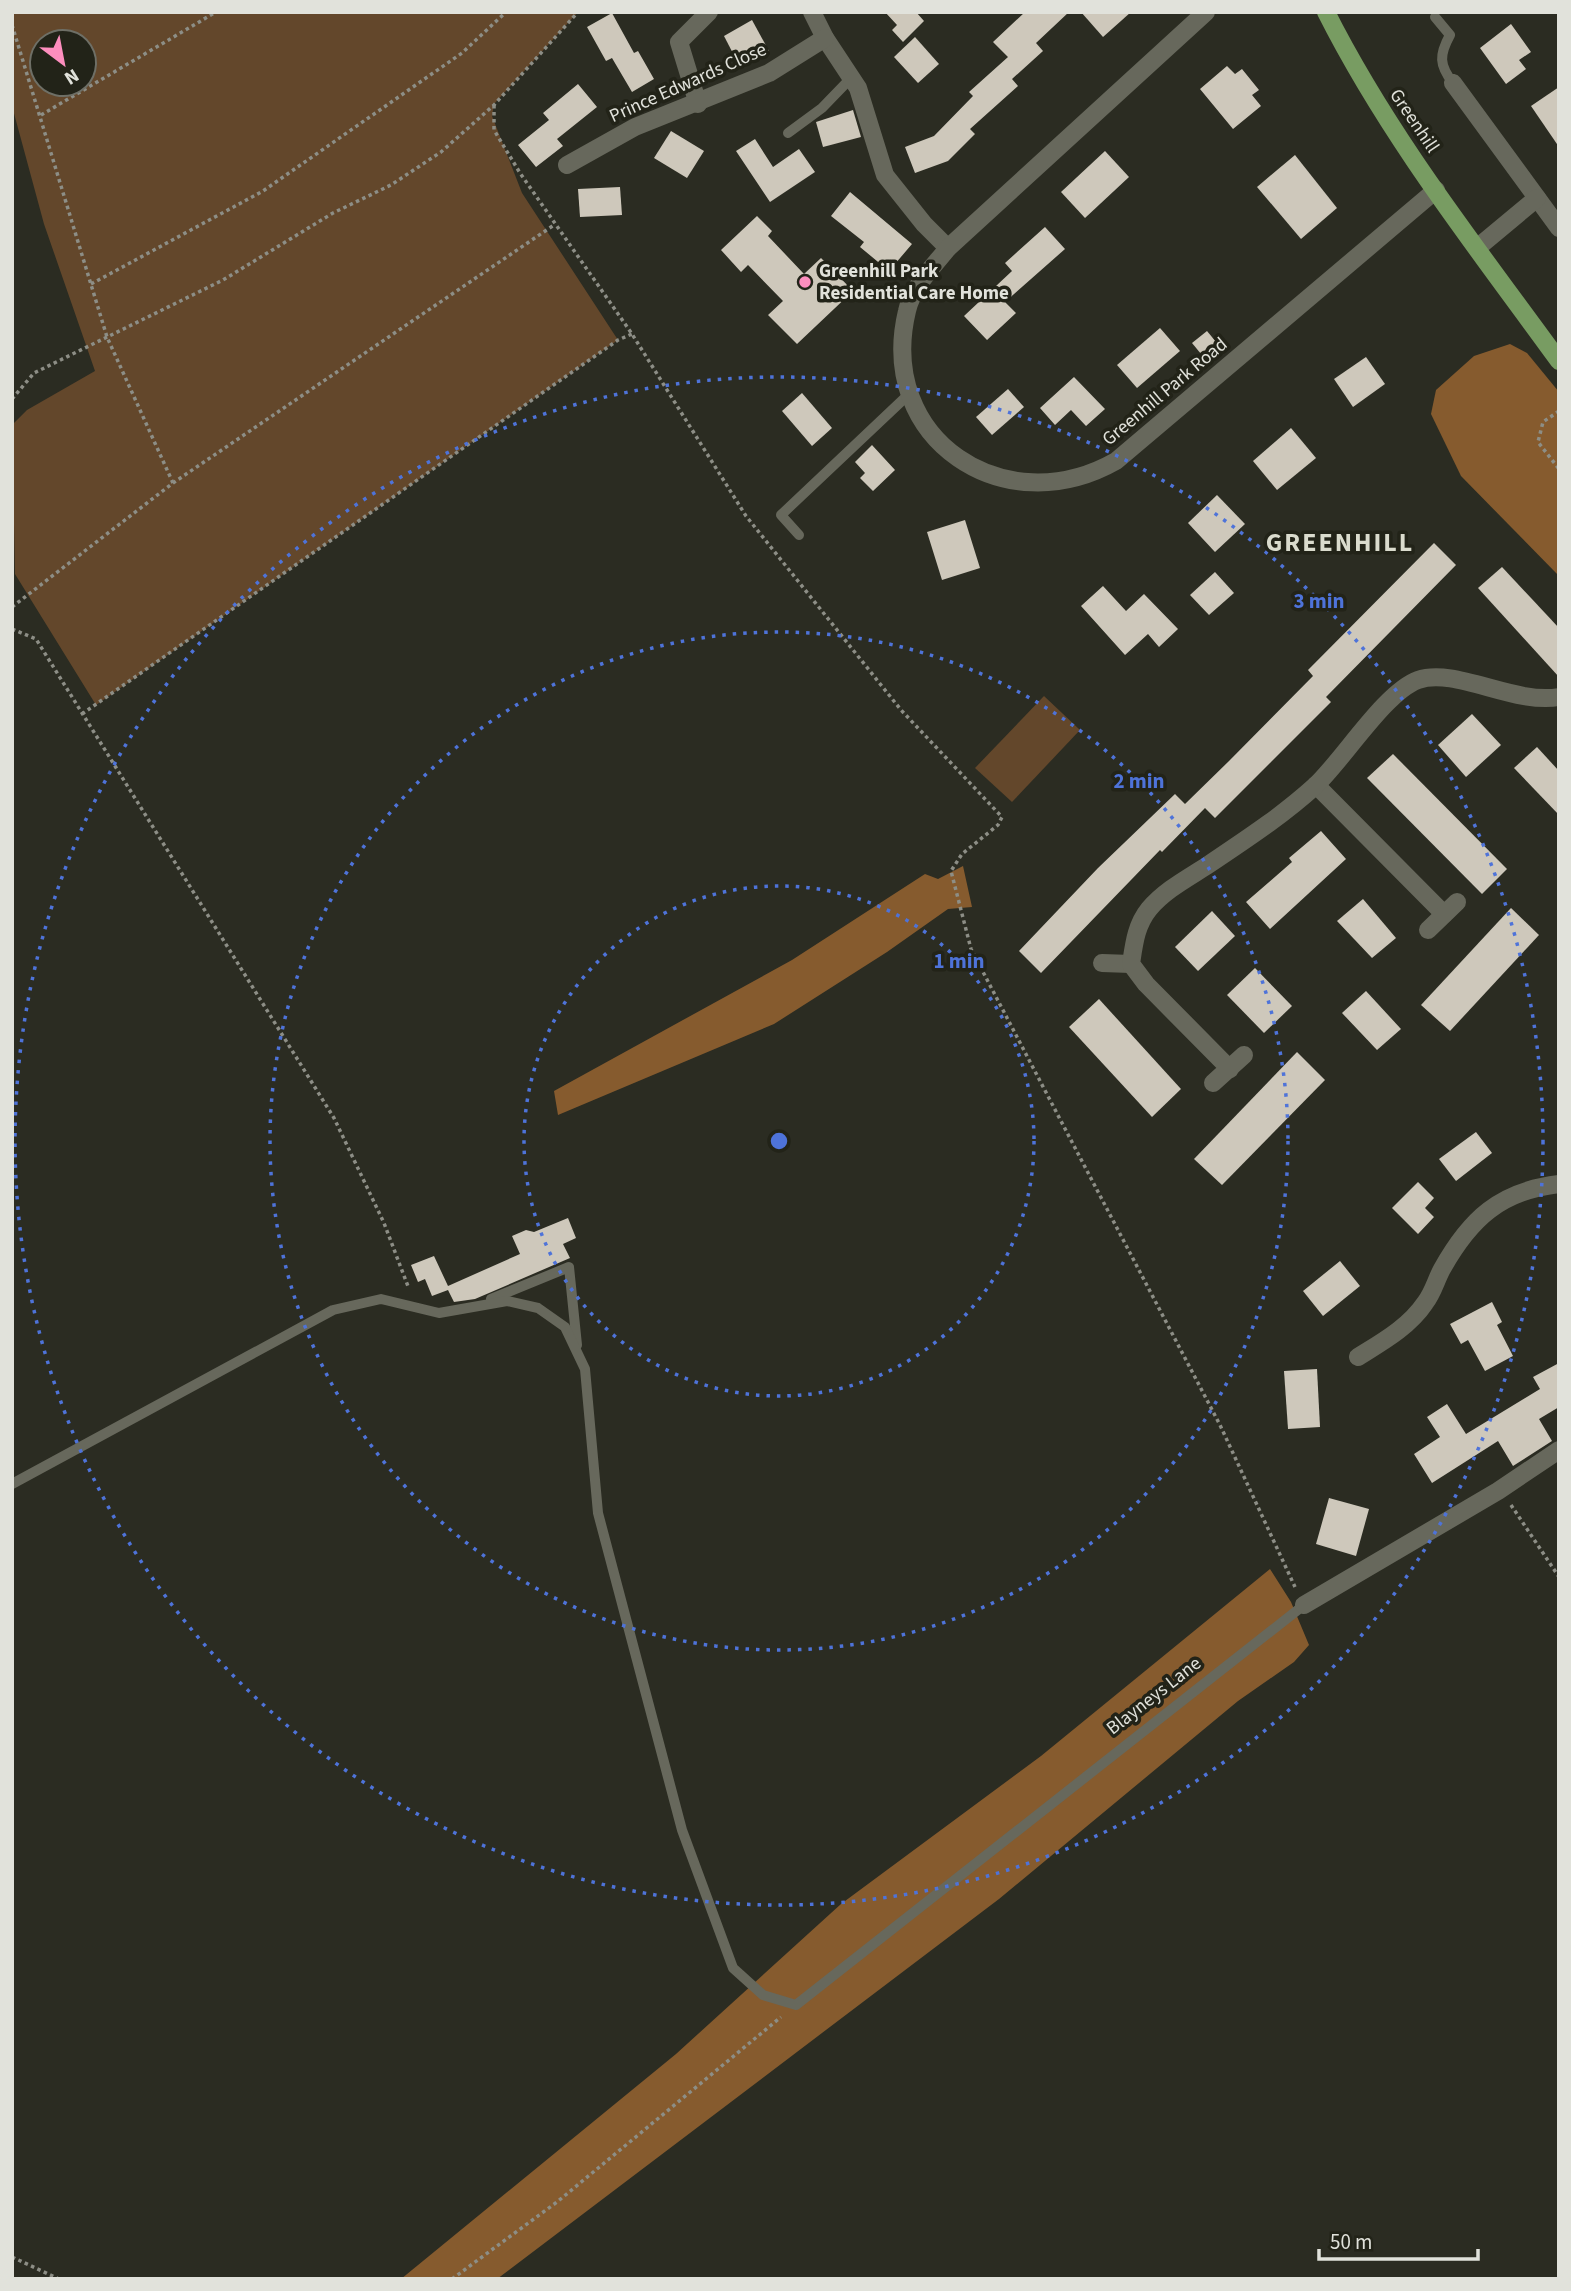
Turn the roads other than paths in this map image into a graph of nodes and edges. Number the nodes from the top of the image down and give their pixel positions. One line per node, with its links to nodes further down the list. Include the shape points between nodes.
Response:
1 (709, 12): 9 (street, via 679,42)
2 (812, 12): 6 (street)
3 (1206, 12): 15 (street, Greenhill Park Road)
4 (1326, 12): 12 (main road, Greenhill, via 1357,73)
5 (1436, 17): 8 (lane, via 1450,35 1441,61)
6 (825, 38): 7 (street); 9 (street, Prince Edwards Close, via 769,73)
7 (851, 78): 10 (lane, via 822,108); 15 (street, via 886,175)
8 (1453, 83): 13 (street)
9 (698, 104): 11 (street, Prince Edwards Close, via 635,127)
10 (788, 133)
11 (567, 165)
12 (1436, 190): 16 (main road, Greenhill); 18 (street, Greenhill Park Road, via 1157,429 1094,473 1060,483 1030,485 978,471 942,445)
13 (1537, 198): 14 (street); 16 (street)
14 (1559, 228)
15 (948, 248): 18 (street, Greenhill Park Road, via 923,278 907,310 903,361)
16 (1477, 248): 17 (main road, Greenhill)
17 (1559, 361)
18 (908, 396): 19 (lane, via 781,515)
19 (799, 536)
20 (1559, 697): 21 (street, via 1521,697 1438,677 1417,681 1371,721)
21 (1316, 785): 22 (street, via 1450,908); 24 (street, via 1280,816 1165,893 1138,927)
22 (1428, 930)
23 (1102, 963): 24 (street)
24 (1131, 964): 26 (street)
25 (1244, 1055): 26 (street)
26 (1230, 1069): 27 (street)
27 (1213, 1083)
28 (1559, 1184): 31 (street, via 1517,1192 1489,1208 1464,1234 1427,1302 1410,1322)
29 (464, 1310): 30 (lane, via 507,1301 538,1308 565,1327); 30 (lane, via 569,1268); 33 (lane, via 439,1313 381,1299 333,1310)
30 (578, 1355): 34 (lane, Blayneys Lane, via 585,1369 598,1513 682,1830 733,1968 763,1995 796,2005)
31 (1358, 1357)
32 (1559, 1450): 34 (street, Blayneys Lane)
33 (12, 1483)
34 (1304, 1605)

